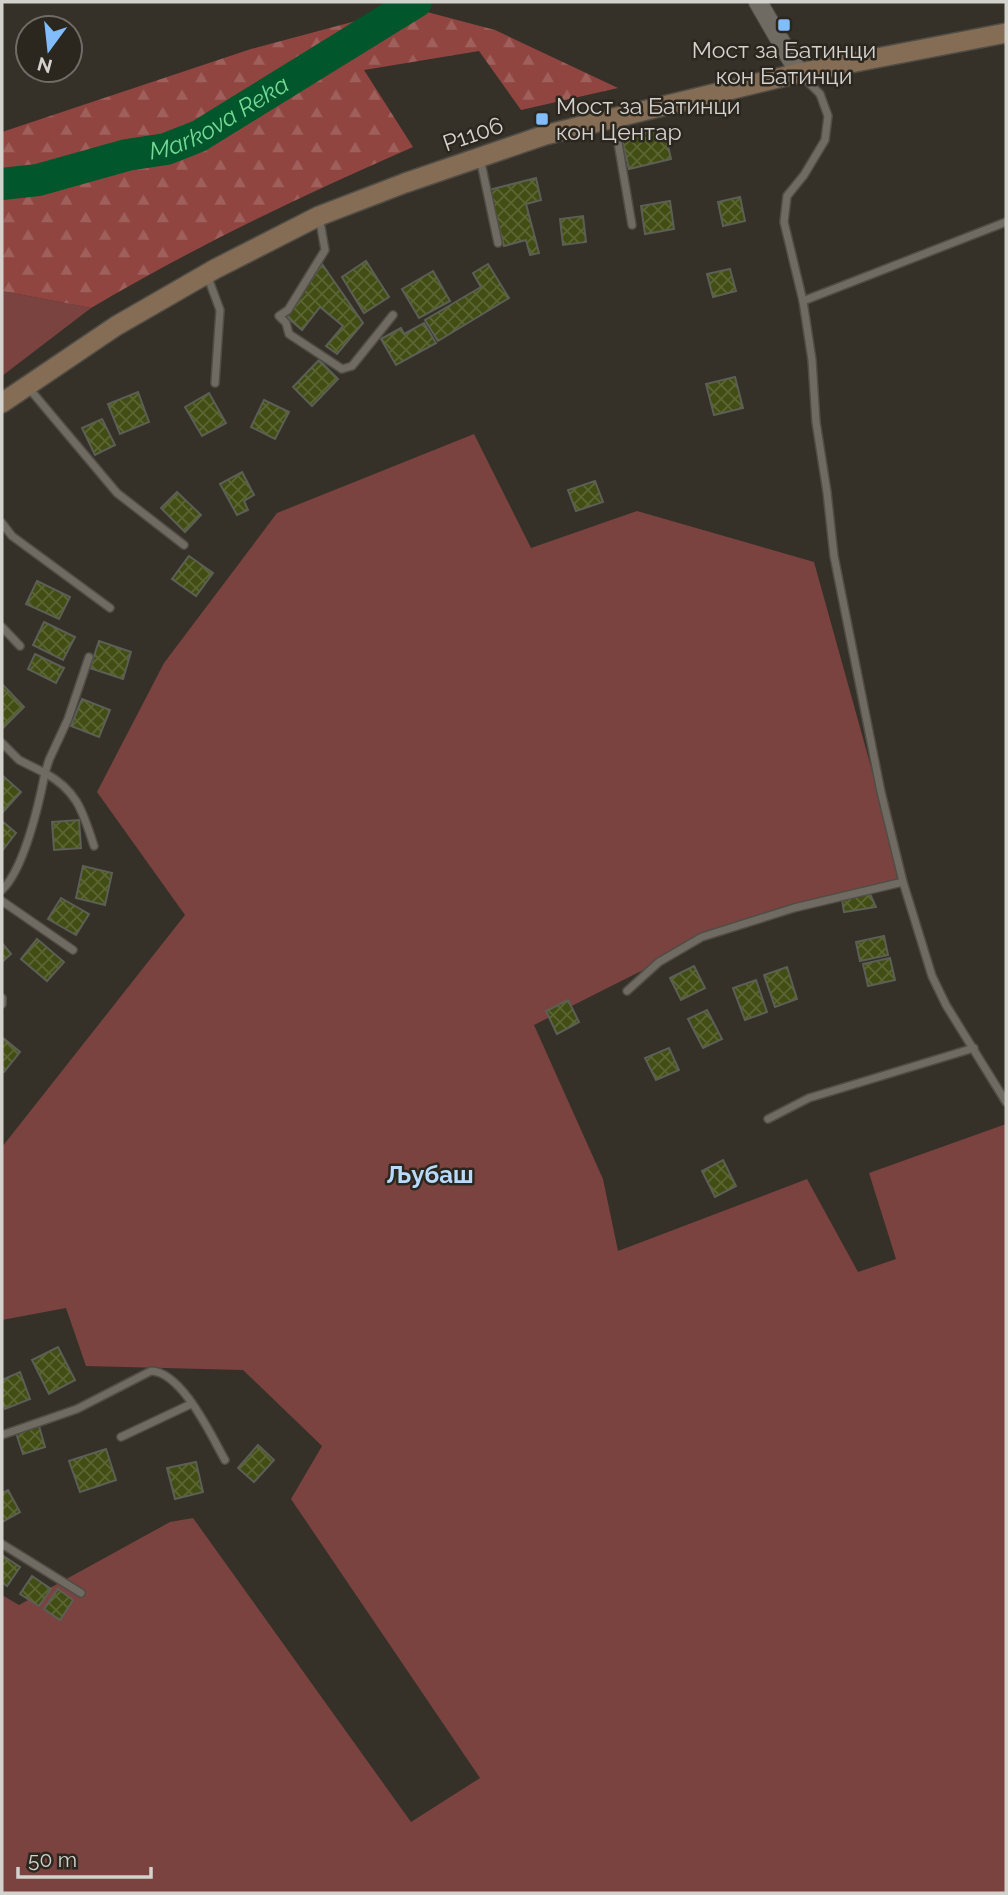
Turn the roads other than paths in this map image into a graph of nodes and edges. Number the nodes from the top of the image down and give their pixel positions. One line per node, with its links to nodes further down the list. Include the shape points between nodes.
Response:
1 (758, 2): 3 (street)
2 (1006, 33): 3 (main road, P1106)
3 (799, 73): 4 (main road, P1106); 11 (lane, via 820,94 828,116 825,140 787,196 784,222)
4 (614, 118): 5 (main road, P1106); 8 (lane)
5 (480, 157): 6 (main road, P1106); 9 (lane)
6 (319, 216): 10 (main road, P1106); 12 (lane, via 325,250 288,310 279,316 289,334 342,369 352,366)
7 (1006, 222): 11 (lane)
8 (632, 225)
9 (498, 243)
10 (207, 274): 13 (lane, via 220,310); 14 (main road, P1106, via 116,326)
11 (803, 301): 25 (lane, via 834,556)
12 (393, 315)
13 (215, 383)
14 (27, 386): 15 (main road, P1106); 17 (lane, via 117,493)
15 (2, 403)
16 (2, 523): 18 (lane, via 12,536)
17 (184, 545)
18 (110, 608)
19 (2, 627): 20 (lane)
20 (20, 646)
21 (89, 657): 23 (lane)
22 (2, 743): 23 (lane, via 19,760)
23 (45, 773): 24 (lane, via 61,782 81,806); 26 (lane, via 17,867)
24 (94, 846)
25 (903, 883): 29 (lane, via 793,908 702,937 659,962); 32 (lane, via 932,976)
26 (2, 890)
27 (2, 901): 28 (lane)
28 (73, 950)
29 (628, 991)
30 (2, 998): 31 (lane)
31 (2, 1004)
32 (974, 1048): 33 (lane); 34 (lane, via 809,1098)
33 (1006, 1101)
34 (768, 1119)
35 (191, 1404): 36 (lane, via 169,1377 151,1371 77,1409); 37 (lane); 38 (lane)
36 (2, 1434)
37 (121, 1437)
38 (225, 1460)
39 (2, 1544): 40 (lane)
40 (81, 1593)

